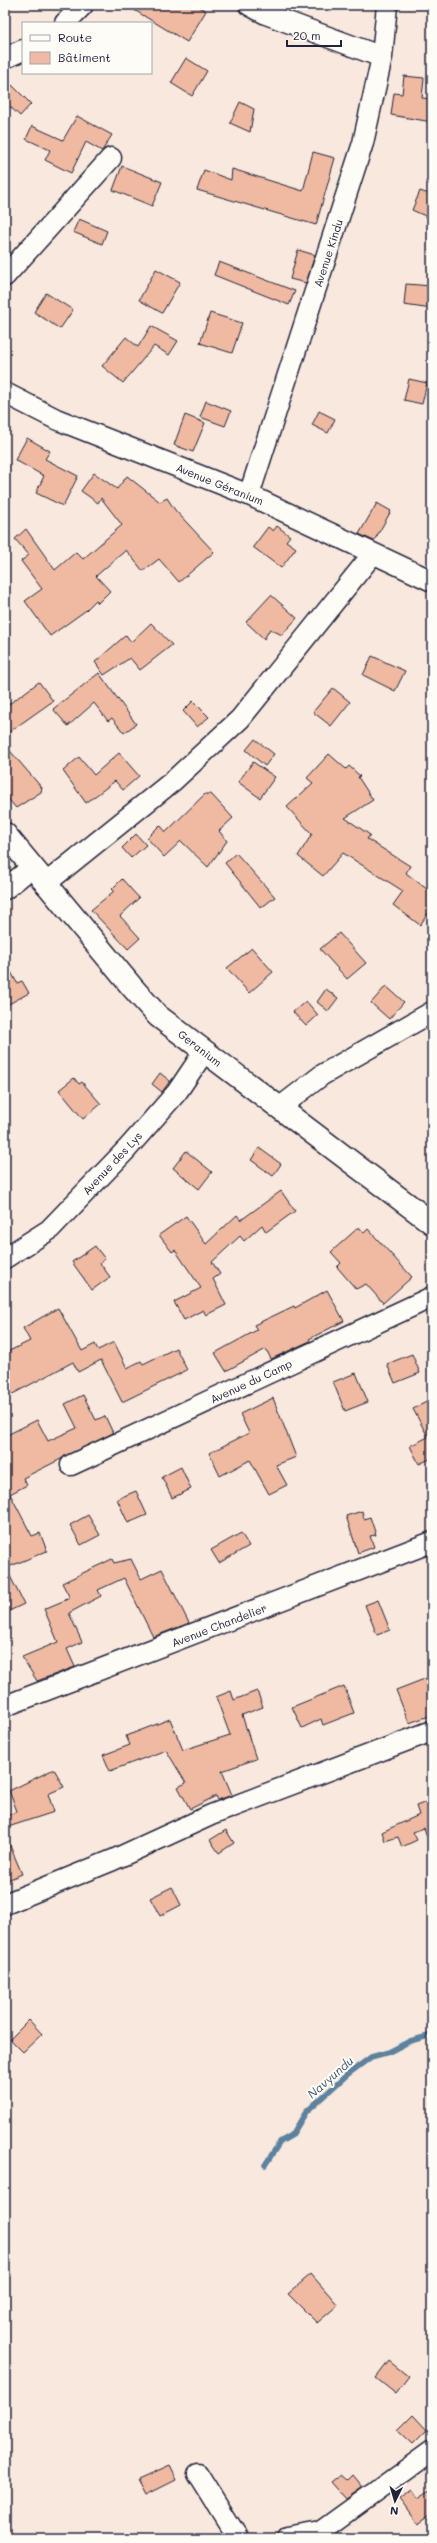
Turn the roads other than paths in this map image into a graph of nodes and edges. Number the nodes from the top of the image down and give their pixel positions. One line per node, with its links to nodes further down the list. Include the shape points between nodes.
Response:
1 (249, 5): 6 (street, via 266,14)
2 (387, 5): 6 (street, Avenue Kindu)
3 (80, 6): 4 (street)
4 (66, 22)
5 (22, 50): 7 (street)
6 (382, 57): 11 (street, Avenue Kindu, via 356,167)
7 (5, 58)
8 (111, 158): 9 (street)
9 (5, 276)
10 (6, 394): 11 (street, Avenue Géranium, via 56,419)
11 (249, 495): 12 (street, Avenue Géranium)
12 (372, 555): 13 (street, Avenue Géranium); 16 (street, via 240,719 173,781)
13 (432, 581)
14 (5, 834): 15 (street, Geranium)
15 (31, 868): 16 (street, Geranium); 17 (street)
16 (45, 884): 19 (street, Geranium, via 158,1016)
17 (5, 889)
18 (432, 1012): 20 (street, via 322,1075)
19 (204, 1052): 20 (street, Geranium); 22 (street, Avenue des Lys, via 172,1097 65,1214 39,1238)
20 (278, 1108): 21 (street, Geranium)
21 (432, 1222)
22 (5, 1258)
23 (432, 1297): 24 (street, Avenue du Camp)
24 (71, 1465)
25 (432, 1542): 26 (street, Avenue Chandelier)
26 (5, 1706)
27 (432, 1731): 28 (street, via 211,1815 113,1860)
28 (5, 1904)
29 (432, 2451): 31 (street)
30 (198, 2474): 32 (street)
31 (322, 2535): 33 (street)
32 (238, 2538)
33 (287, 2538)

